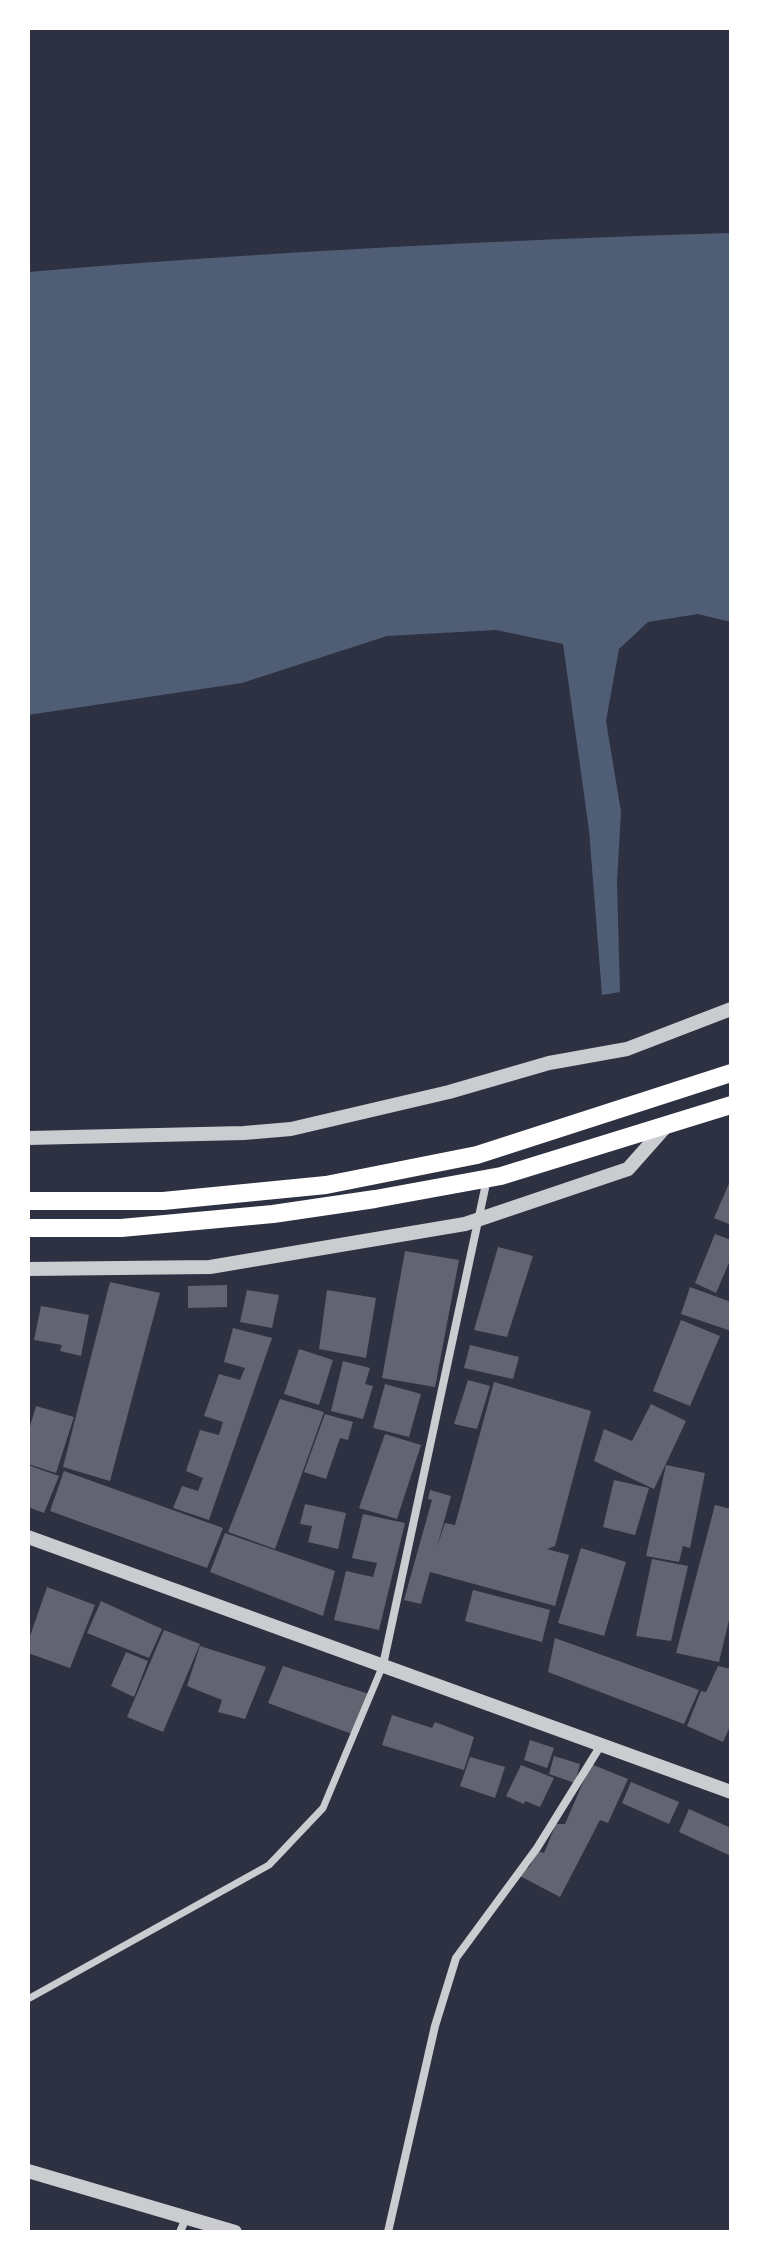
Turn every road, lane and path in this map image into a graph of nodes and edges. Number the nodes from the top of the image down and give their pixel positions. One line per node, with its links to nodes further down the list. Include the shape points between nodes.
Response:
1 (731, 1009): 5 (street, via 627,1049 549,1063 291,1129)
2 (731, 1073): 7 (main road, via 477,1155 326,1185 163,1201)
3 (731, 1105): 4 (main road)
4 (668, 1124): 6 (main road); 8 (street, via 628,1169)
5 (28, 1138)
6 (487, 1179): 8 (street); 9 (main road, via 273,1214 121,1228)
7 (28, 1201)
8 (478, 1219): 10 (street, via 210,1267); 12 (street)
9 (28, 1228)
10 (28, 1269)
11 (28, 1537): 12 (street)
12 (383, 1665): 13 (street); 15 (street, via 323,1808 269,1865)
13 (601, 1745): 14 (street); 19 (street, via 537,1848 456,1958 435,2026)
14 (731, 1792)
15 (28, 1999)
16 (28, 2171): 17 (street)
17 (183, 2225): 18 (street)
18 (235, 2232)
19 (388, 2232)

